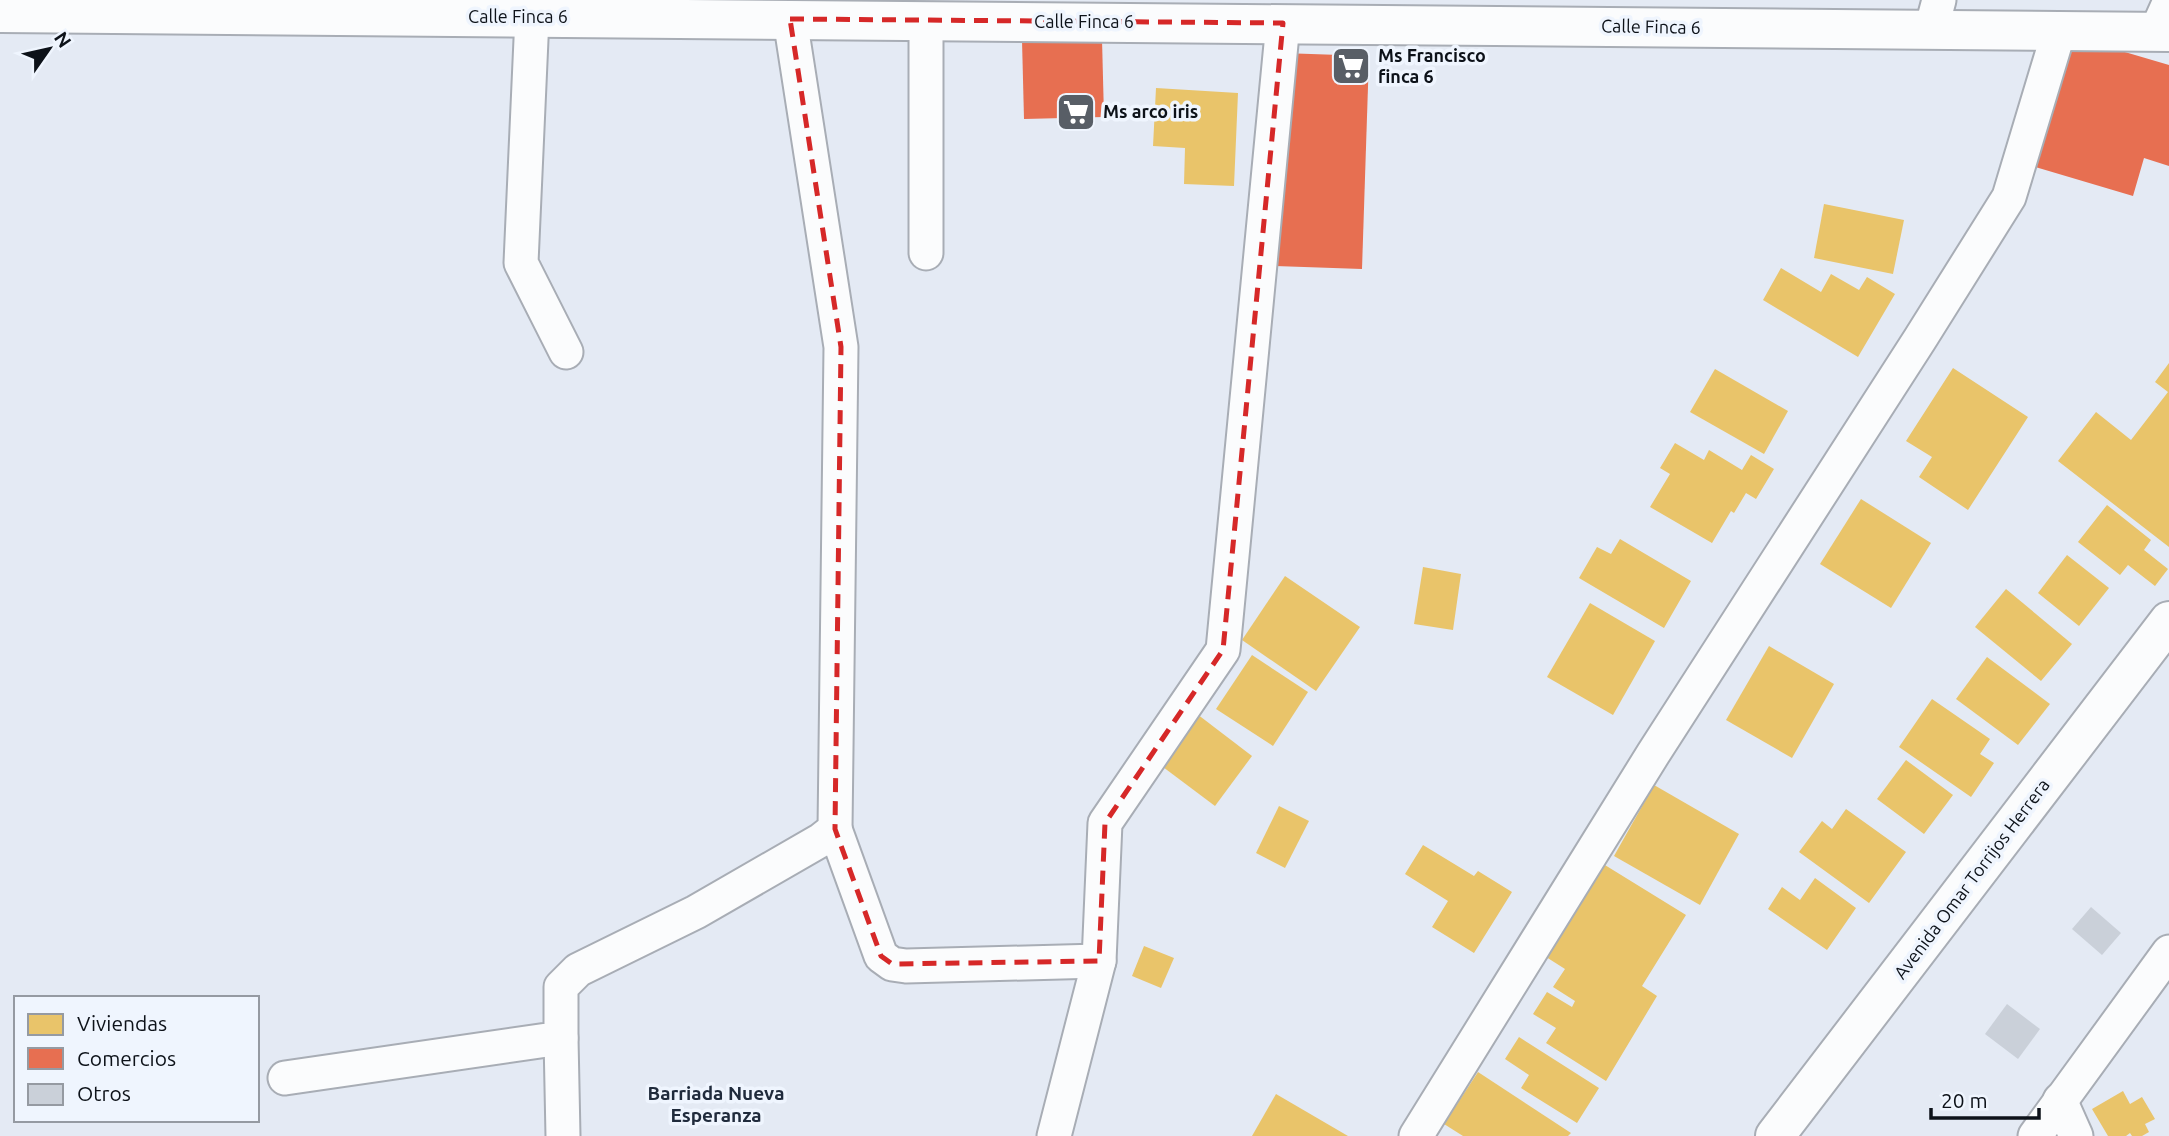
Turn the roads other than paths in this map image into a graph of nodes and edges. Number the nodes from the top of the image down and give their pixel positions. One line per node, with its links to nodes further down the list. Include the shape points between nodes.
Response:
1 (22, 9): 7 (street, Calle Finca 6)
2 (999, 11): 3 (street, Calle Finca 6); 9 (street, Calle Finca 6)
3 (1226, 12): 11 (street, Calle Finca 6)
4 (1372, 13): 5 (street, Calle Finca 6); 11 (street, Calle Finca 6)
5 (1459, 13): 6 (street, Calle Finca 6)
6 (1935, 15): 12 (street, Calle Finca 6)
7 (532, 17): 8 (street, Calle Finca 6); 14 (street, via 521,263)
8 (790, 19): 9 (street, Calle Finca 6); 16 (street, via 841,347)
9 (926, 20): 13 (street)
10 (2164, 22): 12 (street, Calle Finca 6)
11 (1283, 23): 18 (street, via 1223,650 1105,823)
12 (2059, 31): 24 (street, via 2009,197 1653,754)
13 (926, 253)
14 (566, 352)
15 (2169, 621): 25 (street, Avenida Omar Torrijos Herrera)
16 (835, 829): 18 (street, via 881,956 892,964); 19 (street, via 696,912 578,970 561,987)
17 (2169, 952): 21 (street)
18 (1099, 961): 23 (street)
19 (561, 1038): 20 (street); 22 (street)
20 (285, 1079)
21 (2060, 1100): 26 (street); 27 (street)
22 (563, 1136)
23 (1054, 1136)
24 (1416, 1136)
25 (1775, 1136)
26 (2035, 1136)
27 (2076, 1136)

